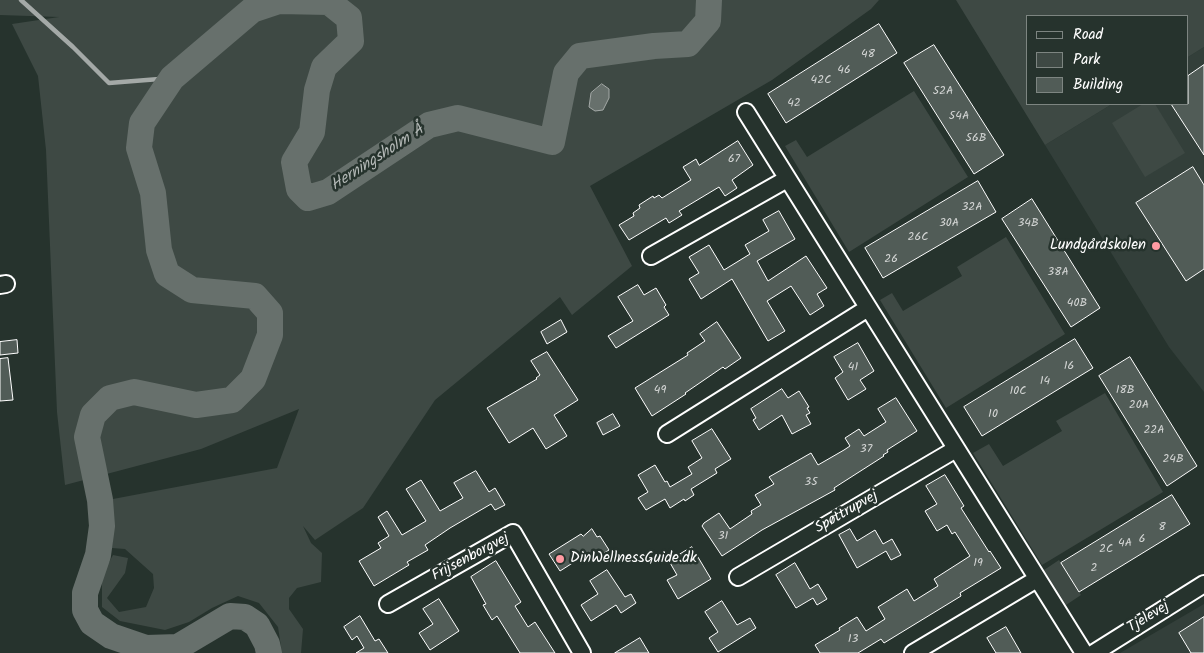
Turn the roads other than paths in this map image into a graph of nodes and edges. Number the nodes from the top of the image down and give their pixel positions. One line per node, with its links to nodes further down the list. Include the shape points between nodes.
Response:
1 (746, 112): 2 (street)
2 (787, 179): 3 (street); 4 (street)
3 (650, 256)
4 (868, 308): 5 (street); 6 (street)
5 (667, 434)
6 (956, 449): 7 (street, Spøttrupvej); 8 (street)
7 (738, 577)
8 (1037, 579): 12 (street); 13 (street)
9 (1204, 584): 14 (street, Tjelevej)
10 (388, 604): 11 (street, Frijsenborgvej, via 513,533)
11 (582, 653)
12 (913, 653)
13 (1084, 653)
14 (1094, 653)

